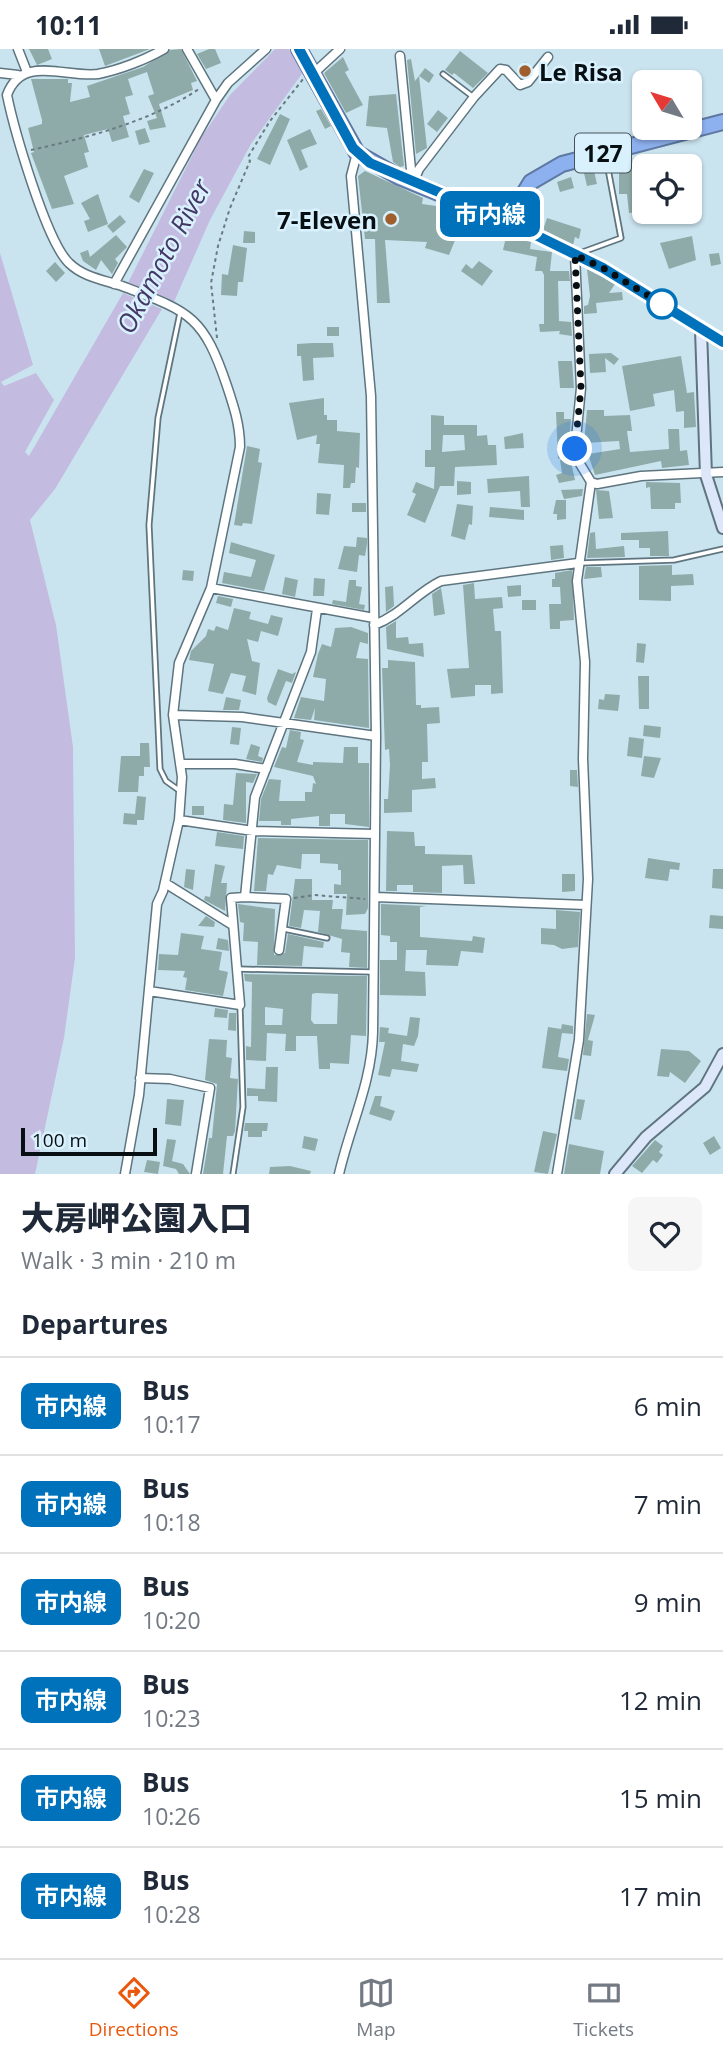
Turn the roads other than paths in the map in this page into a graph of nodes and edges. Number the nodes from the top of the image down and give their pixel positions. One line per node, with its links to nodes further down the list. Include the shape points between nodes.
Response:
1 (18, 49): 11 (street)
2 (164, 49): 11 (street, via 97,74)
3 (187, 49): 14 (street)
4 (266, 49): 14 (street)
5 (299, 49): 9 (highway)
6 (340, 49): 9 (street)
7 (400, 56): 18 (street)
8 (548, 57): 13 (street, via 528,82 520,85 500,69)
9 (313, 72): 17 (highway)
10 (0, 73): 11 (street)
11 (23, 74): 21 (street, via 12,81 7,95 48,224 66,261 85,274)
12 (443, 74): 13 (lane)
13 (474, 97): 18 (street)
14 (216, 100): 21 (street)
15 (723, 122): 16 (highway, 127)
16 (605, 152): 19 (highway, 127, via 539,176 523,191); 20 (lane, via 621,238)
17 (357, 153): 18 (highway, via 383,171); 33 (street, via 351,176 371,396)
18 (413, 183): 19 (highway)
19 (507, 221): 20 (street)
20 (575, 255): 23 (street); 27 (street, via 581,388 575,449)
21 (118, 285): 22 (street)
22 (179, 310): 31 (street, via 199,325 214,347 240,425 240,447); 39 (lane, via 158,418 149,525 160,769 166,781)
23 (701, 330): 24 (street); 26 (street)
24 (723, 342)
25 (723, 472): 26 (street)
26 (706, 475): 27 (street); 28 (street)
27 (591, 482): 30 (street)
28 (723, 528)
29 (723, 549): 30 (lane, via 674,560)
30 (579, 563): 33 (street, via 441,581 424,589 392,618); 46 (street, via 585,662)
31 (211, 588): 32 (street); 34 (street, via 179,663)
32 (317, 609): 33 (street); 35 (street, via 311,652)
33 (374, 622): 36 (street)
34 (173, 715): 35 (street); 37 (street)
35 (286, 723): 36 (street); 38 (street)
36 (376, 736): 42 (street)
37 (180, 764): 38 (street); 39 (street)
38 (266, 769): 41 (street, via 255,797)
39 (181, 792): 40 (street)
40 (178, 820): 41 (street); 43 (street)
41 (253, 831): 42 (street); 44 (street)
42 (375, 834): 45 (street)
43 (165, 883): 47 (street); 53 (street, via 157,904)
44 (245, 897): 47 (street, via 231,898); 48 (street, via 286,899)
45 (375, 898): 46 (street); 52 (street)
46 (586, 905): 61 (street, via 579,1040)
47 (232, 924): 51 (street)
48 (282, 929): 49 (lane); 50 (street)
49 (327, 938)
50 (279, 950)
51 (238, 969): 52 (lane); 54 (street)
52 (373, 972): 60 (street, via 373,1062)
53 (149, 991): 54 (street); 56 (street)
54 (240, 1005): 59 (lane, via 243,1107)
55 (723, 1054): 62 (street, via 705,1087 646,1137)
56 (140, 1078): 57 (street); 58 (street, via 210,1088)
57 (125, 1174)
58 (196, 1174)
59 (233, 1174)
60 (339, 1174)
61 (557, 1174)
62 (615, 1174)

